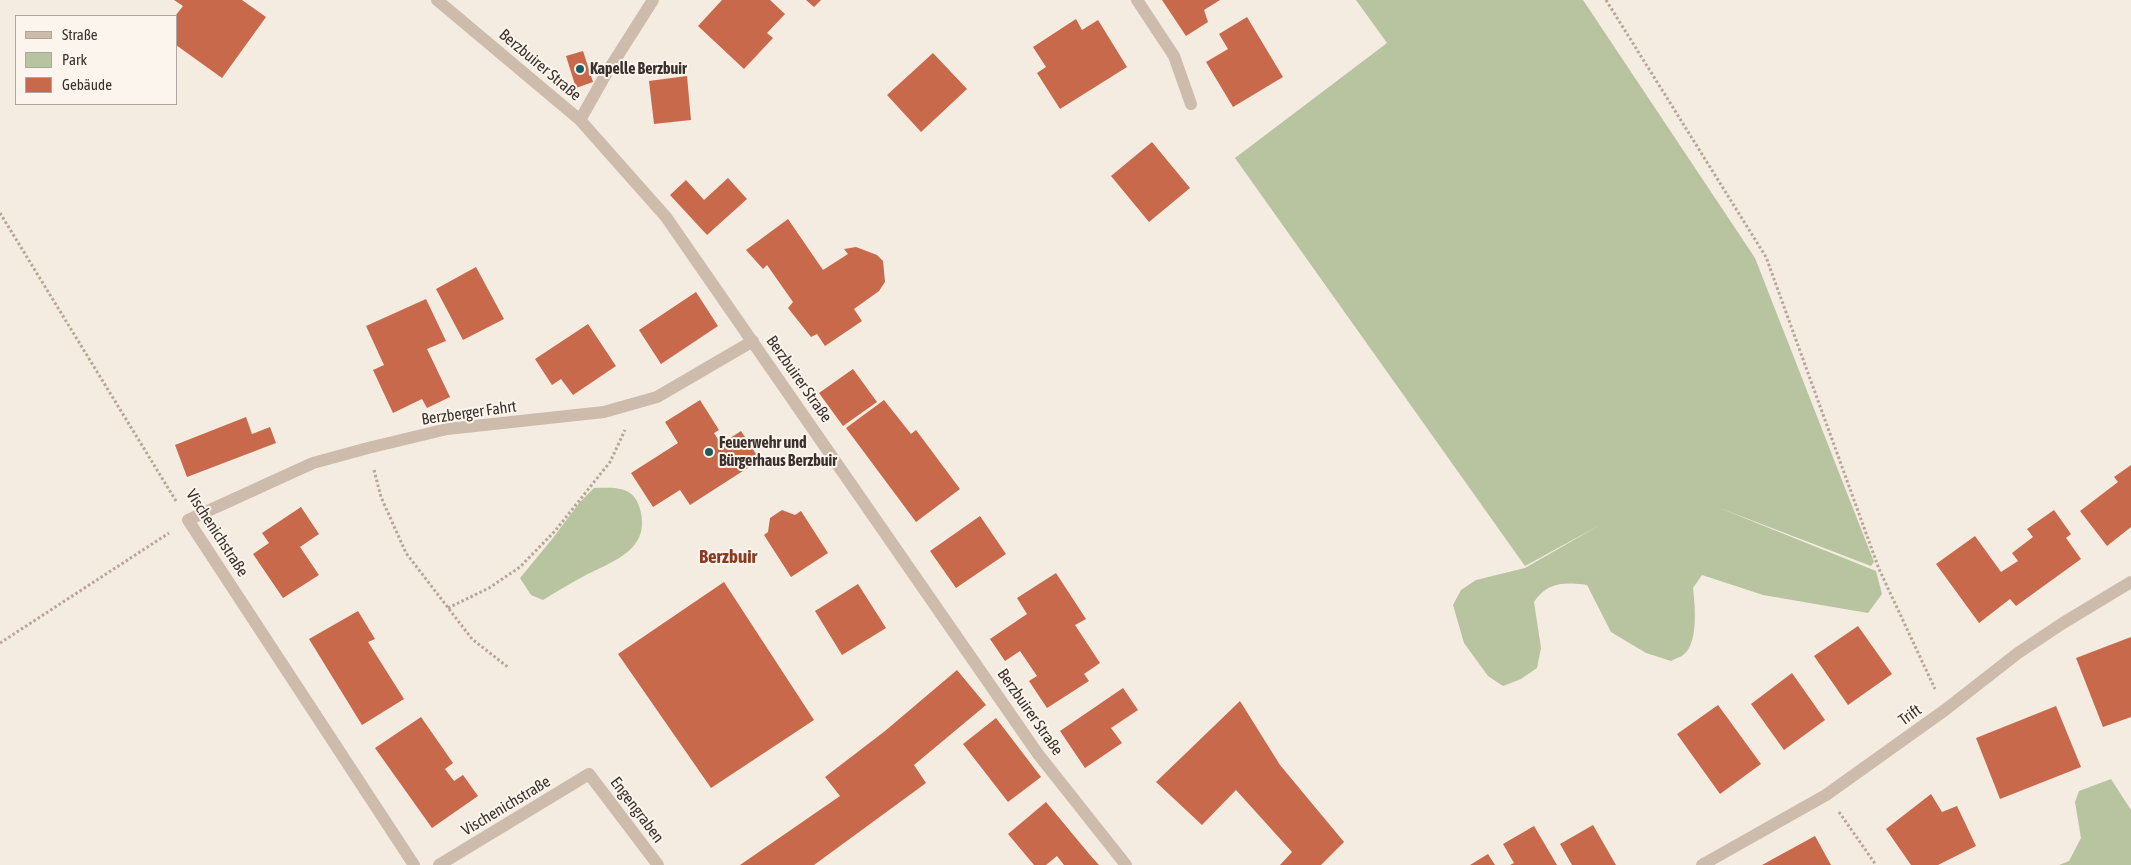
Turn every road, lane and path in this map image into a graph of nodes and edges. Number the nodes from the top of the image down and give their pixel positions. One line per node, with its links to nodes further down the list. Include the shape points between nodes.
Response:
1 (437, 0): 6 (street, Berzbuirer Straße)
2 (653, 0): 6 (street)
3 (1137, 0): 5 (street, via 1174,56)
4 (1606, 0): 16 (path, via 1766,256 1879,569)
5 (1191, 104)
6 (580, 120): 8 (street, Berzbuirer Straße, via 666,217)
7 (0, 213): 11 (path, Vischenichstraße)
8 (753, 341): 9 (street, Berzberger Fahrt, via 656,397); 22 (street, Berzbuirer Straße, via 1038,754)
9 (639, 402): 10 (street, Berzberger Fahrt, via 604,412 447,429); 13 (path, via 610,462 555,532 520,567 489,588)
10 (368, 448): 11 (street, Berzberger Fahrt, via 313,463); 13 (path, via 381,497 406,553)
11 (188, 520): 14 (path); 19 (street, Vischenichstraße)
12 (2131, 582): 16 (street, Trift, via 2018,653)
13 (448, 608): 15 (path, via 472,639)
14 (0, 643)
15 (510, 668)
16 (1945, 710): 18 (street, Trift)
17 (589, 774): 20 (street, Vischenichstraße); 21 (street, Engengraben)
18 (1826, 795): 23 (street, Trift); 24 (path)
19 (414, 865)
20 (439, 865)
21 (658, 865)
22 (1126, 865)
23 (1702, 865)
24 (1876, 865)

